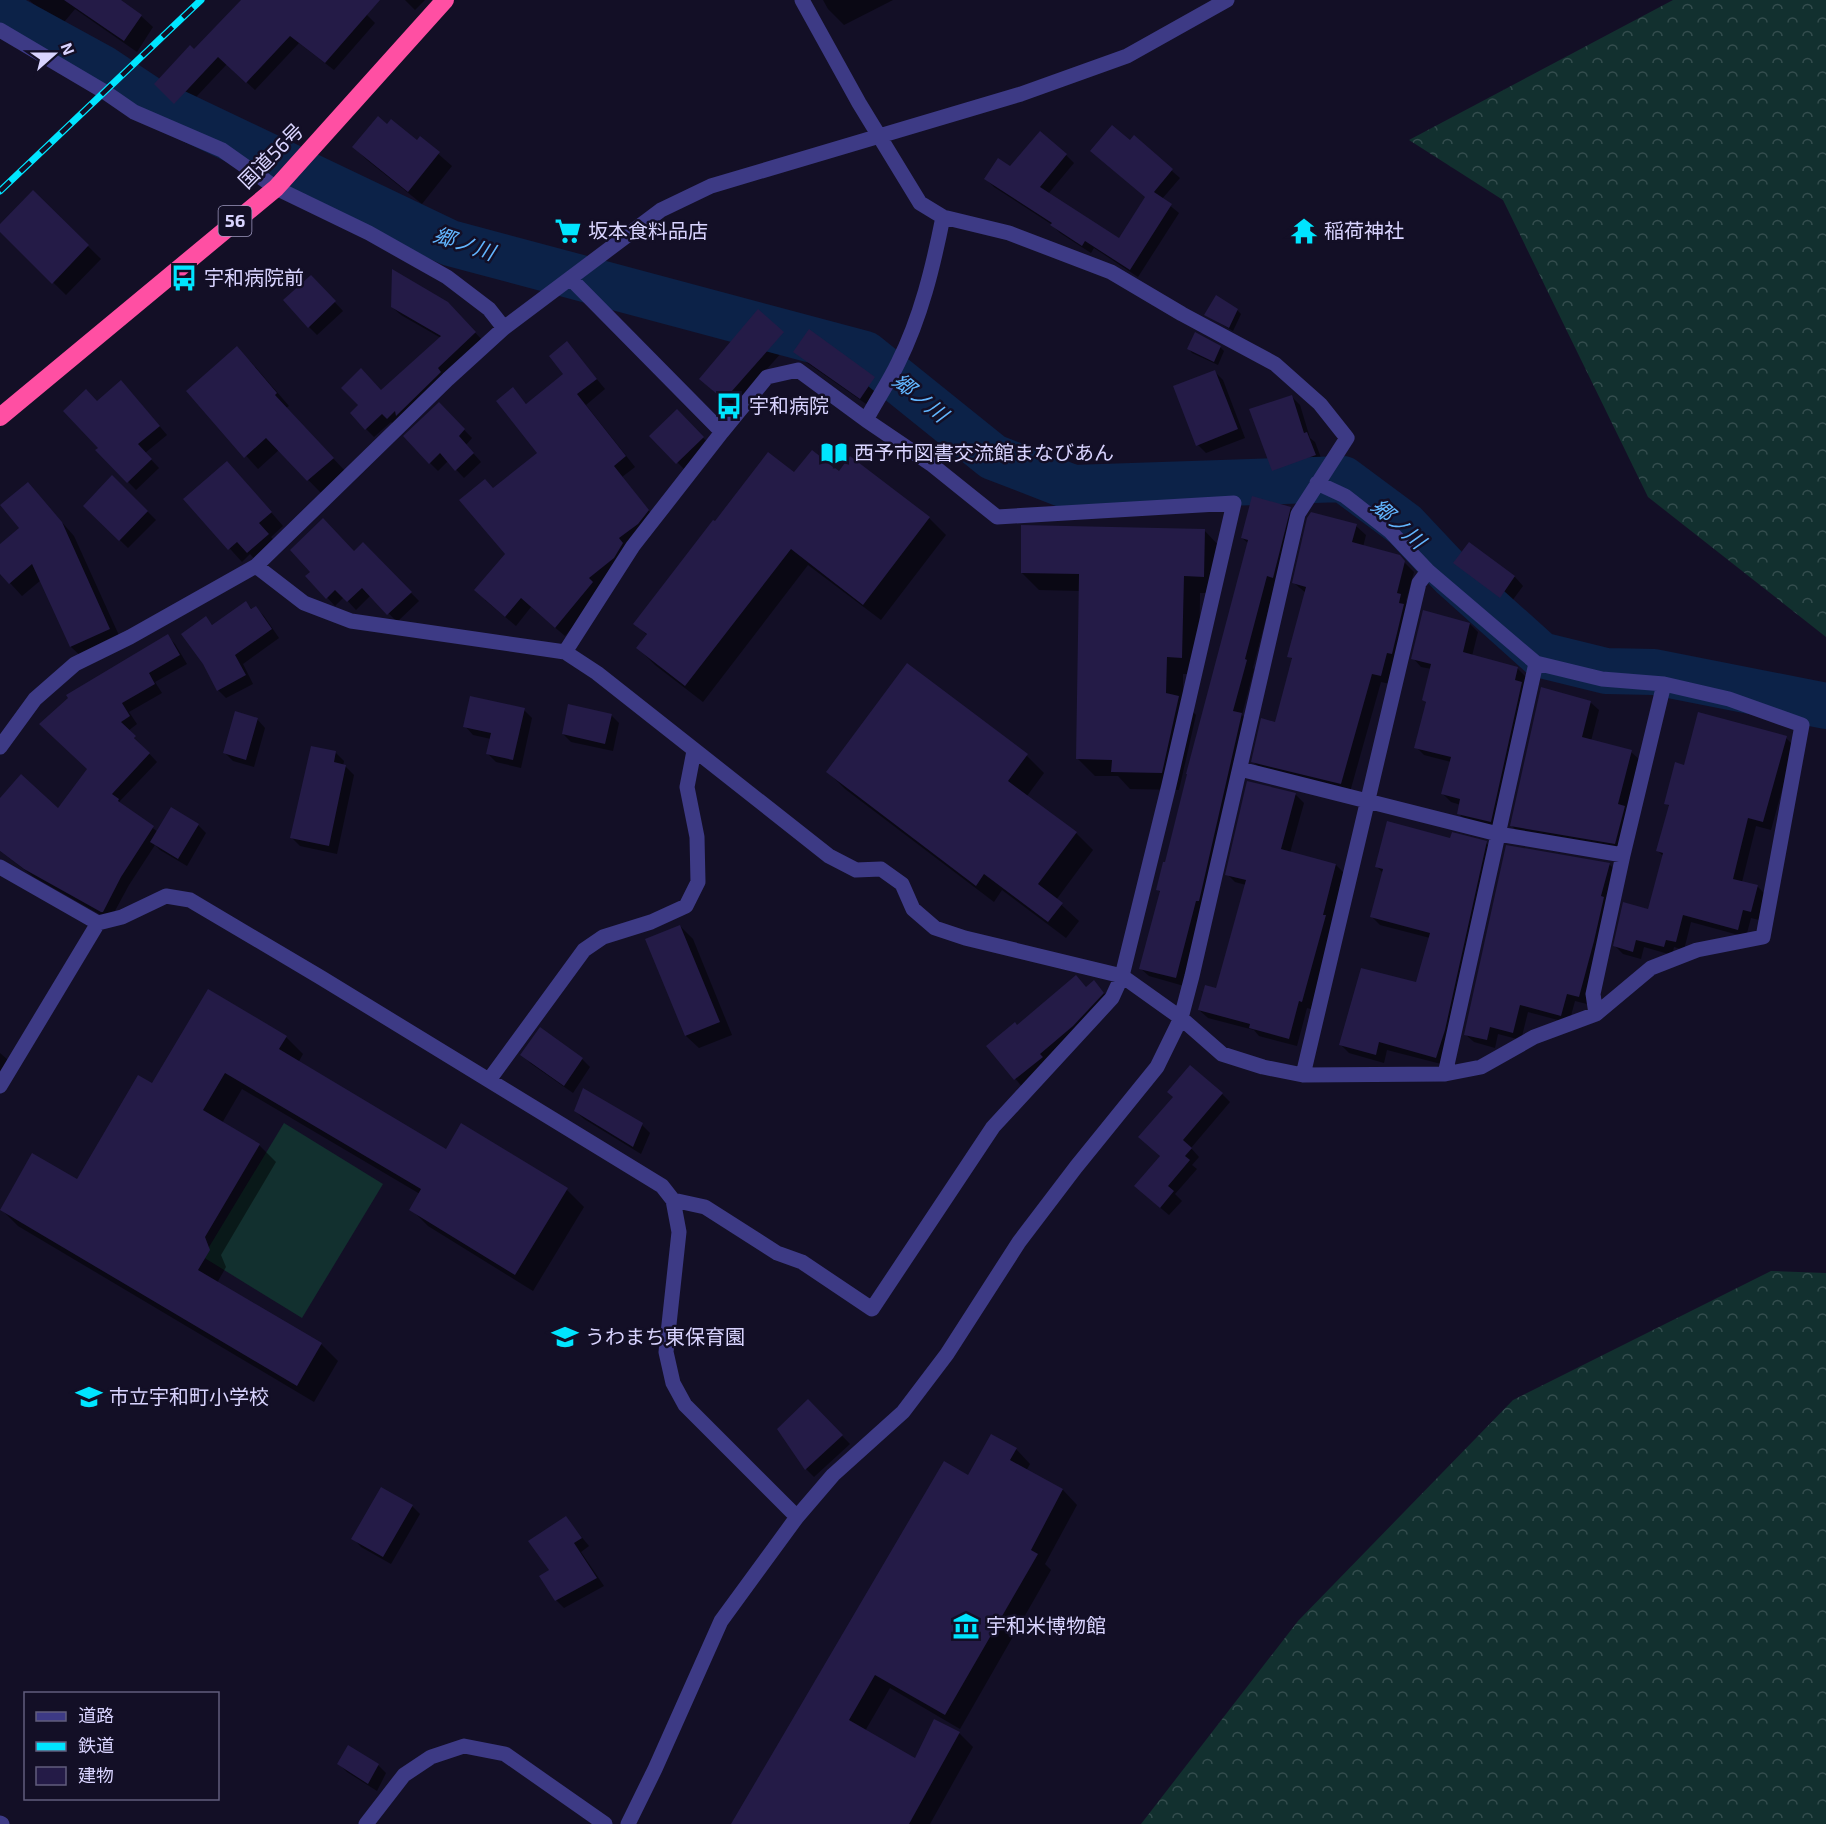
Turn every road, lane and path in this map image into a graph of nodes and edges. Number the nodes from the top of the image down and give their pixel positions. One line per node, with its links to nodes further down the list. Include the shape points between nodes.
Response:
1 (445, 0): 6 (highway, 国道56号 / 56)
2 (802, 0): 5 (street)
3 (1227, 0): 5 (street, via 1127,56 1021,94)
4 (0, 30): 6 (street, via 134,112 222,150)
5 (879, 135): 7 (street, via 920,203); 8 (street, via 711,186 661,210)
6 (276, 188): 9 (street, via 369,233 447,277 489,309); 10 (highway, 国道56号 / 56)
7 (943, 217): 11 (street, via 934,266 917,318 898,364); 13 (street, via 1009,233 1111,272 1275,364 1320,404 1347,438)
8 (571, 279): 9 (street); 12 (street)
9 (504, 328): 14 (street)
10 (0, 417)
11 (866, 420): 12 (street, via 798,370 767,376); 27 (street, via 932,464 997,517 1234,503)
12 (722, 432): 16 (street, via 633,546)
13 (1317, 483): 15 (street, via 1345,496 1390,531); 21 (street, via 1298,514)
14 (256, 566): 16 (street, via 303,603 351,621); 19 (street, via 75,664 35,699)
15 (1428, 571): 17 (street); 22 (street, via 1419,583)
16 (566, 652): 20 (street)
17 (1536, 663): 18 (street, via 1602,679); 23 (street)
18 (1664, 684): 24 (street); 28 (street, via 1729,699 1802,724 1763,938 1697,950 1651,968)
19 (0, 747)
20 (694, 751): 27 (street, via 829,856 856,870 881,869 902,884 913,909 935,928); 32 (street, via 687,787 697,837 698,882 686,906 603,937 584,950)
21 (1240, 769): 22 (street); 29 (street)
22 (1367, 802): 23 (street); 31 (street)
23 (1498, 834): 24 (street); 30 (street)
24 (1623, 855): 28 (street, via 1593,994)
25 (0, 867): 26 (street)
26 (98, 923): 32 (street, via 122,917 166,896 190,900); 33 (street)
27 (1122, 976): 29 (street); 34 (street, via 1112,998 993,1127 872,1309 802,1262 777,1252 705,1207)
28 (1596, 1014): 30 (street, via 1534,1037 1481,1067)
29 (1181, 1018): 31 (street, via 1222,1054); 35 (street, via 1157,1067 1019,1242 941,1363 903,1412 833,1475)
30 (1445, 1074): 31 (street)
31 (1302, 1075)
32 (489, 1080): 34 (street, via 662,1186)
33 (0, 1086)
34 (673, 1200): 35 (street, via 679,1232 666,1352 673,1383 685,1405)
35 (797, 1517): 38 (street, via 721,1621)
36 (366, 1824): 37 (street, via 404,1775 431,1757 464,1746 505,1754)
37 (605, 1824)
38 (628, 1824)

